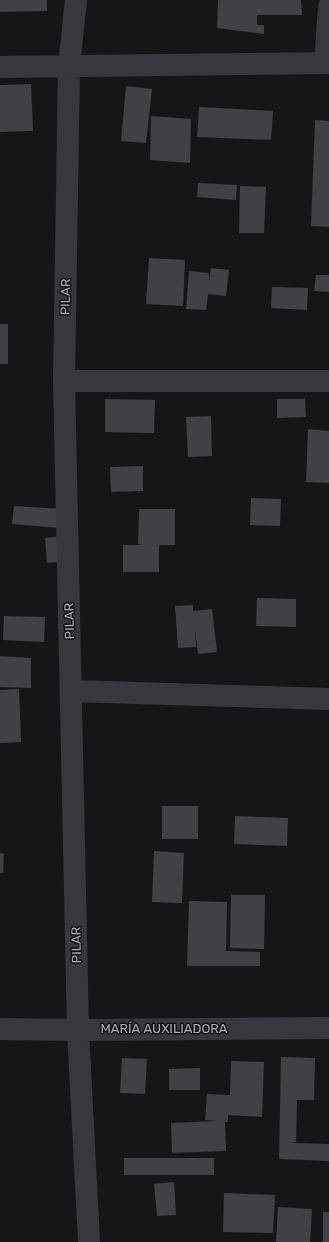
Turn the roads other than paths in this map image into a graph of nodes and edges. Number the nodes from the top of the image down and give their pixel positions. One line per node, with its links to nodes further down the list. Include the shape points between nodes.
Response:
1 (76, 0): 4 (street, PILAR)
2 (329, 7): 3 (street)
3 (327, 63): 4 (street)
4 (69, 66): 5 (street); 7 (street, PILAR)
5 (0, 67)
6 (329, 381): 7 (street)
7 (64, 382): 8 (street, PILAR)
8 (72, 691): 9 (street); 12 (street, PILAR)
9 (329, 699)
10 (329, 1028): 12 (street, MARÍA AUXILIADORA)
11 (0, 1029): 12 (street, MARÍA AUXILIADORA)
12 (78, 1030): 13 (street, PILAR)
13 (89, 1242)

